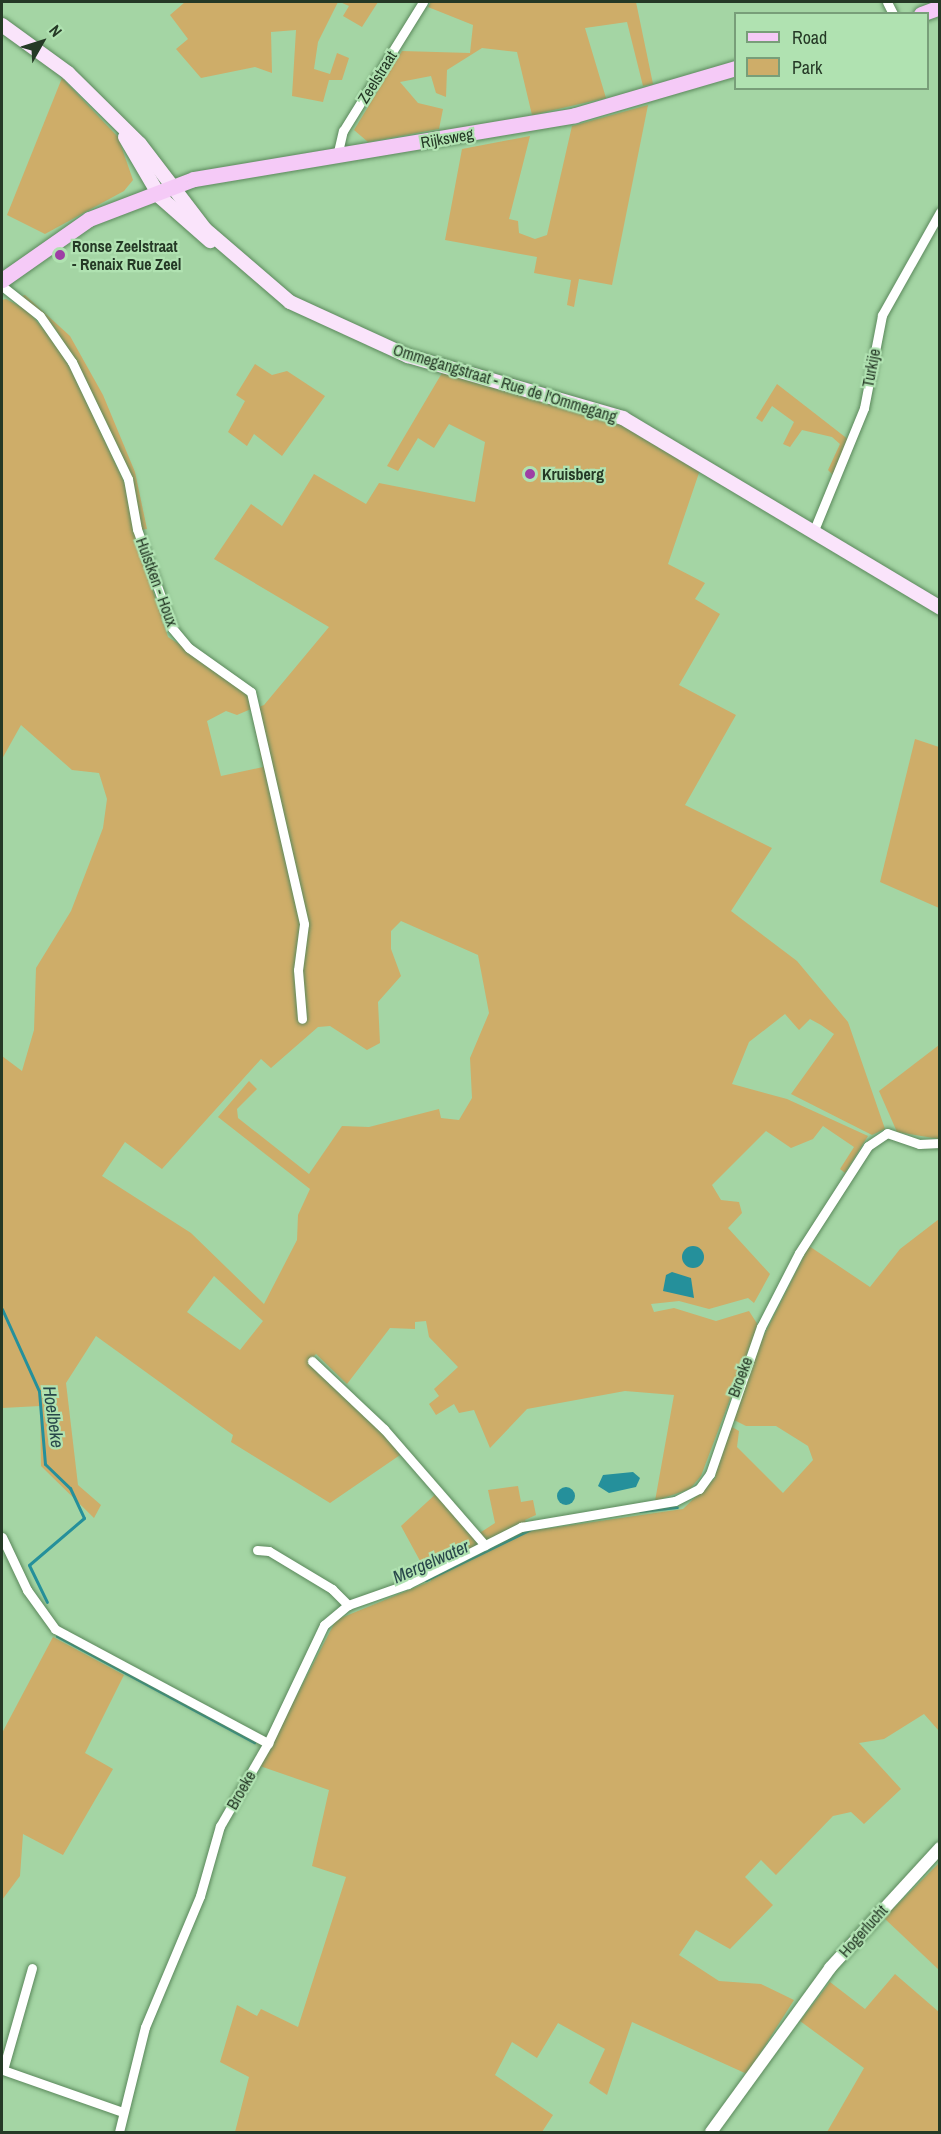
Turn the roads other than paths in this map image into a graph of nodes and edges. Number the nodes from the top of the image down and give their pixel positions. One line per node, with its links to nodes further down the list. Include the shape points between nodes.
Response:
1 (423, 2): 5 (street, Zeelstraat, via 343,130)
2 (2, 25): 4 (main road, via 68,73)
3 (734, 69): 5 (main road, Rijksweg, via 575,115)
4 (111, 115): 6 (main road, Ommegangstraat - Rue de l'Ommegang); 7 (main road, Ommegangstraat - Rue de l'Ommegang)
5 (337, 156): 6 (main road, Rijksweg)
6 (174, 186): 7 (main road, Rijksweg); 9 (main road, Ommegangstraat - Rue de l'Ommegang)
7 (156, 191): 9 (main road, Ommegangstraat - Rue de l'Ommegang, via 192,230); 10 (main road, Rijksweg, via 89,219)
8 (939, 212): 12 (street, Turkije, via 882,315 857,430)
9 (227, 252): 12 (main road, Ommegangstraat - Rue de l'Ommegang, via 290,302 360,338 614,414 692,455)
10 (2, 280)
11 (2, 286): 14 (street, Hulstken - Houx, via 40,316 76,369 129,479 137,529 172,628 189,648 251,692 304,924 298,970)
12 (814, 530): 13 (main road, Ommegangstraat - Rue de l'Ommegang)
13 (939, 608)
14 (302, 1019)
15 (939, 1143): 18 (street, Broeke, via 919,1144 887,1132 868,1146 799,1253 761,1327 710,1474 699,1489 669,1503 539,1521)
16 (312, 1361): 18 (street, via 384,1430)
17 (2, 1537): 21 (street, via 27,1590 55,1629)
18 (485, 1545): 20 (street, Broeke, via 408,1584)
19 (257, 1550): 20 (street, via 269,1551 332,1589)
20 (348, 1605): 21 (street, Broeke, via 324,1625)
21 (268, 1743): 24 (street, Broeke, via 220,1826 200,1896 145,2027)
22 (939, 1848): 26 (street, Hogerlucht, via 856,1935)
23 (32, 1968): 24 (street, via 3,2070)
24 (122, 2112): 25 (street, Broeke)
25 (119, 2133)
26 (711, 2133)

